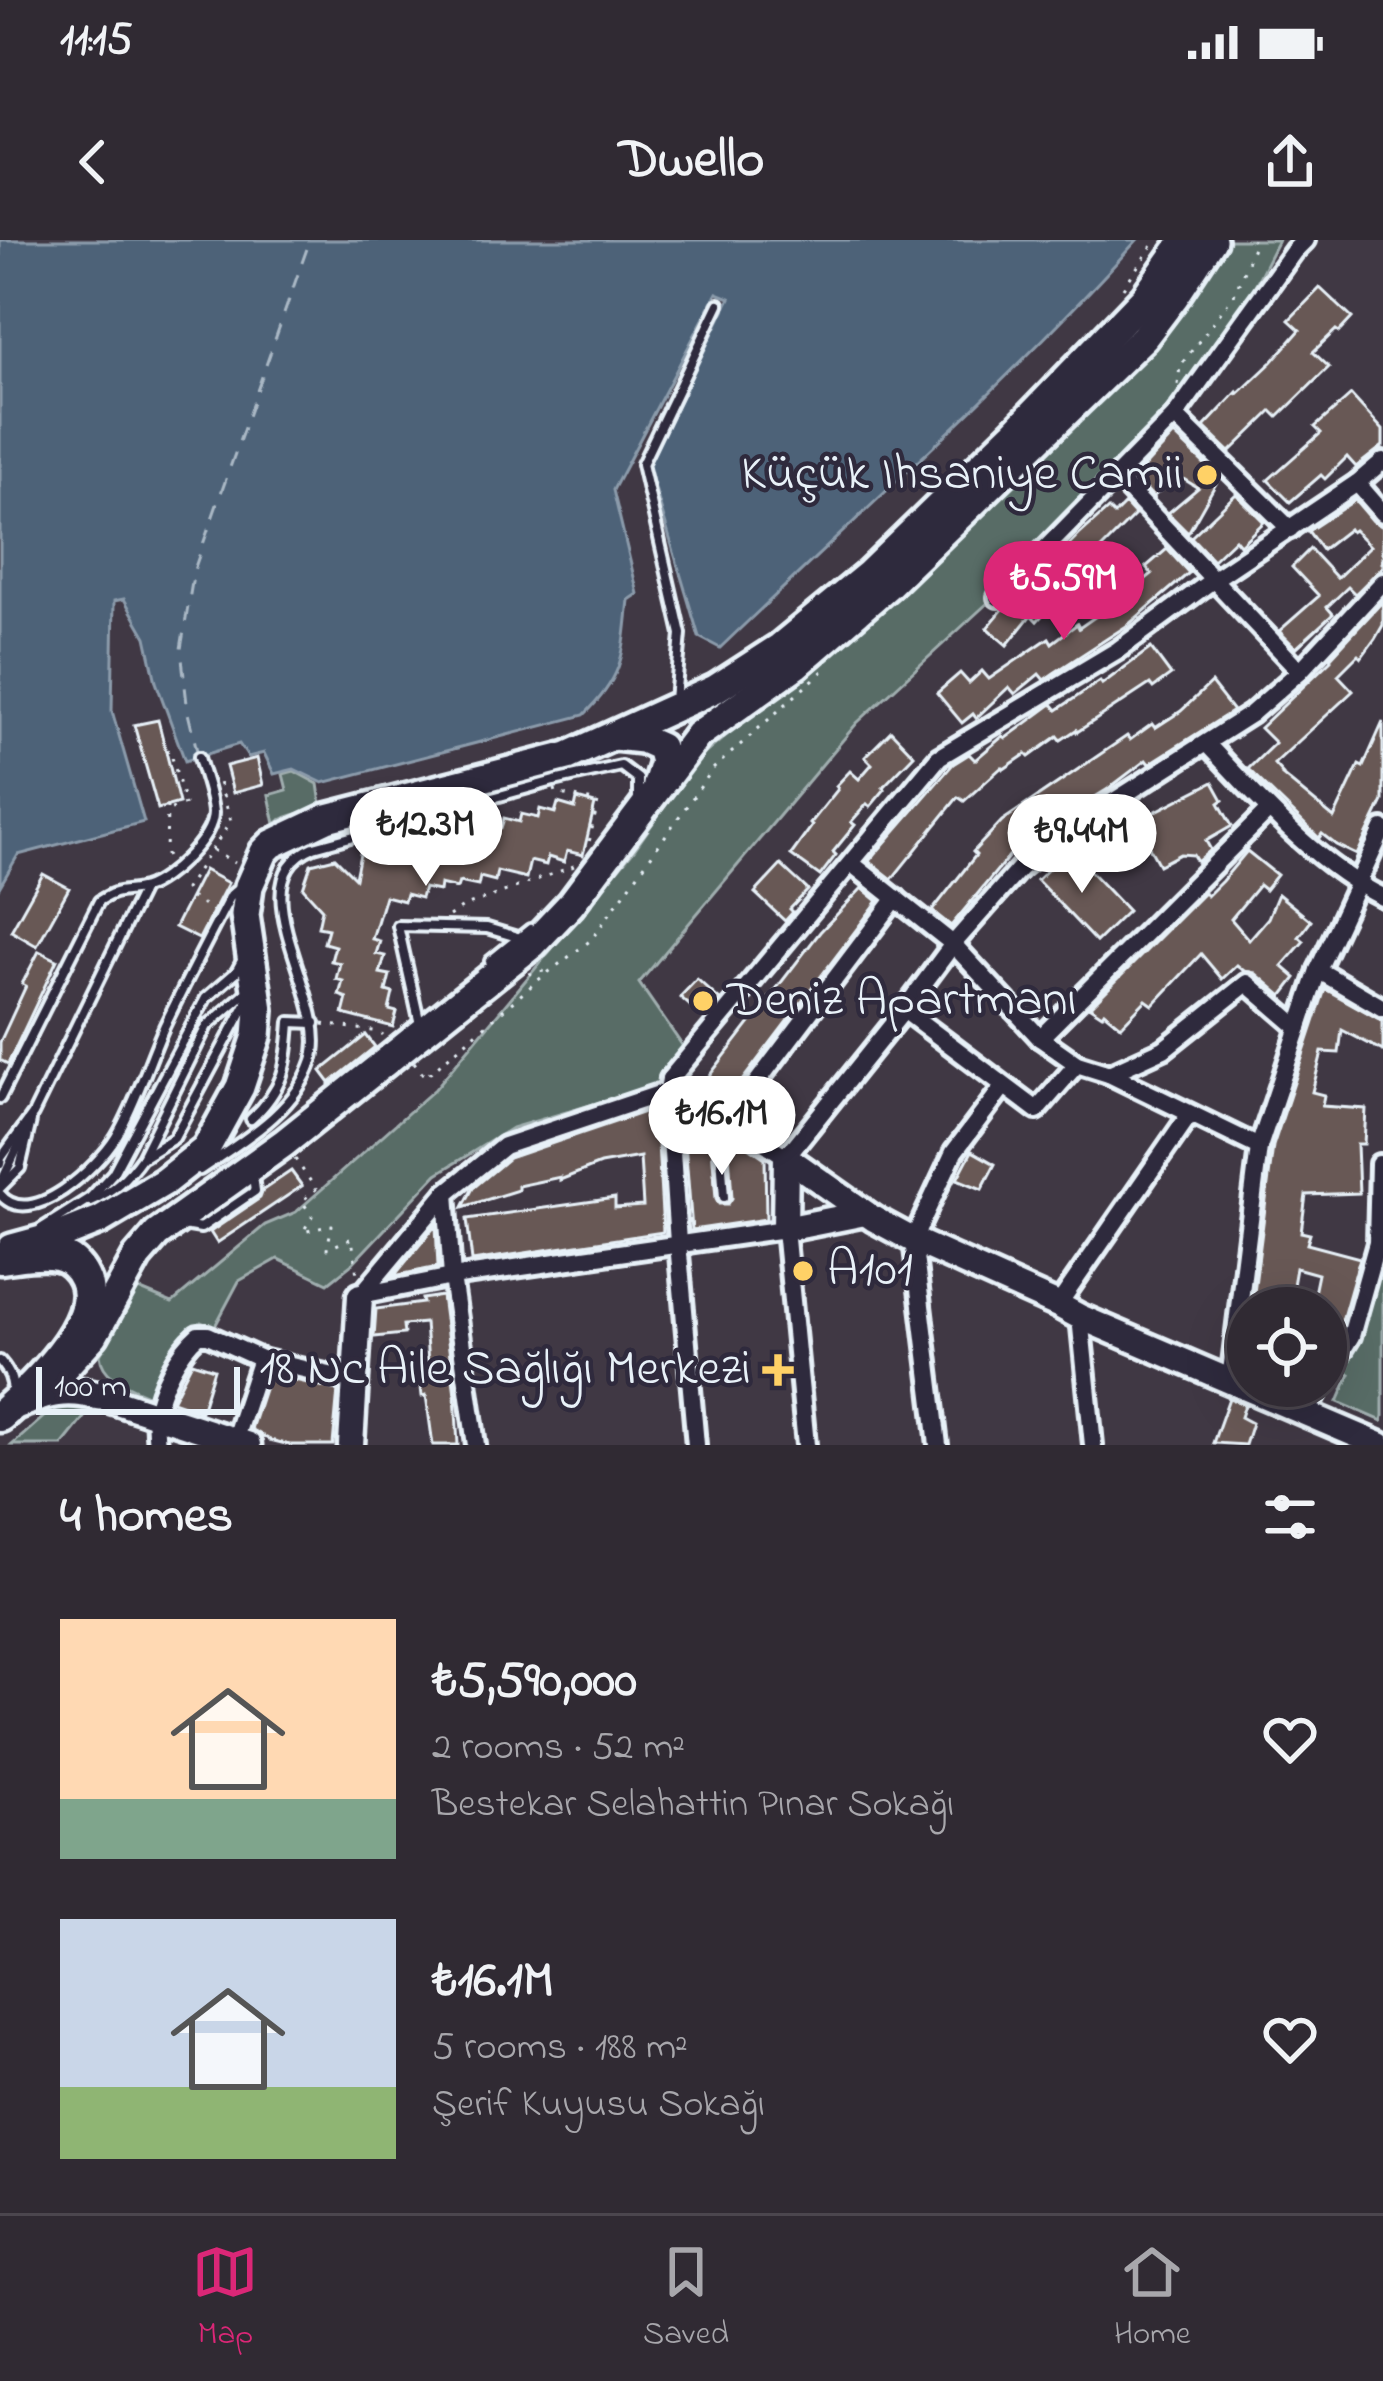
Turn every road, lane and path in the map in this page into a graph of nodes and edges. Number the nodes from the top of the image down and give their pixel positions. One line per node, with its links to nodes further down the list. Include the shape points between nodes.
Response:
1 (1156, 240): 6 (path)
2 (1185, 240): 19 (main road, via 1099,349 869,574 779,647)
3 (1212, 240): 20 (main road, via 1144,338 887,586)
4 (1252, 240): 8 (path, via 1234,295 1180,366)
5 (1305, 240): 8 (street)
6 (1122, 289)
7 (719, 304): 19 (lane, via 642,464 681,634)
8 (1175, 416): 10 (street); 13 (street)
9 (1383, 461): 11 (street)
10 (1116, 476): 14 (street); 16 (street)
11 (1357, 483): 12 (street); 13 (street)
12 (1383, 513)
13 (1291, 529): 14 (street)
14 (1214, 579): 18 (street); 30 (street, via 1118,650 939,757)
15 (1383, 582): 18 (street)
16 (998, 597)
17 (824, 669): 51 (path, via 713,769 591,940 425,1077)
18 (1300, 670): 22 (street)
19 (674, 707): 20 (main road, via 678,731); 21 (main road)
20 (698, 735): 26 (main road)
21 (614, 736): 26 (main road, via 660,747 664,762); 31 (main road, via 568,756 327,818 272,844)
22 (1206, 743): 27 (street); 39 (street, via 1020,868)
23 (166, 751): 32 (path, via 185,804 167,808 166,855)
24 (199, 757): 32 (lane, via 213,815)
25 (554, 782): 37 (path, via 556,793 598,802 585,862); 38 (lane, via 621,766 640,790 574,888); 48 (lane, via 293,858 282,881 284,920)
26 (653, 794): 42 (main road, via 571,904 533,944)
27 (1269, 810): 33 (street); 50 (street)
28 (1383, 830): 33 (street)
29 (211, 849): 31 (path)
30 (851, 863): 36 (street); 55 (street)
31 (248, 870): 40 (main road); 70 (lane, via 97,1164 26,1207 6,1202)
32 (175, 872): 34 (lane)
33 (1356, 884): 35 (street); 41 (street)
34 (144, 888): 57 (lane, via 99,901); 58 (lane)
35 (1383, 897)
36 (896, 898): 39 (street); 59 (street)
37 (430, 927): 38 (lane, via 488,928); 47 (lane, via 398,926)
38 (519, 938): 42 (lane)
39 (952, 944): 46 (street); 50 (street)
40 (249, 947): 43 (main road); 74 (lane, via 236,972 206,998 113,1173)
41 (1318, 970): 45 (street); 49 (street)
42 (480, 978): 51 (main road)
43 (256, 985): 64 (lane, via 207,1026); 64 (lane, via 174,1138); 76 (main road, via 257,1036 206,1149)
44 (433, 1008): 47 (lane)
45 (1383, 1008)
46 (904, 1010): 56 (street); 65 (street)
47 (418, 1020): 51 (lane)
48 (315, 1023): 51 (path, via 380,1032); 61 (lane, via 290,1022 277,1090); 71 (lane, via 315,1054 296,1092)
49 (1299, 1028): 54 (street, via 1247,983 1164,1049); 63 (street)
50 (1040, 1039): 52 (street)
51 (399, 1046): 62 (main road)
52 (1077, 1064): 54 (street); 56 (street, via 1036,1110)
53 (360, 1068): 71 (lane, via 214,1185)
54 (1109, 1074): 60 (street)
55 (669, 1085): 59 (street); 72 (street, via 504,1146); 80 (street)
56 (1003, 1087): 79 (street, via 954,1153)
57 (0, 1098)
58 (33, 1114): 66 (lane); 70 (lane)
59 (724, 1114): 65 (street); 73 (lane)
60 (1190, 1114): 63 (street); 85 (street)
61 (251, 1119)
62 (284, 1143): 68 (main road); 84 (path, via 316,1189 302,1201 312,1216 303,1232 332,1225 326,1249 352,1238)
63 (1258, 1147): 83 (street)
64 (142, 1157): 74 (lane, via 110,1193)
65 (786, 1157): 75 (street); 78 (street)
66 (0, 1164)
67 (1379, 1164): 87 (street, via 1377,1243)
68 (252, 1167): 71 (main road); 77 (lane, via 255,1191 201,1228)
69 (173, 1188): 76 (lane)
70 (0, 1189)
71 (195, 1191): 77 (main road)
72 (446, 1193): 82 (street); 84 (street)
73 (724, 1197)
74 (69, 1210): 81 (lane)
75 (865, 1213): 78 (street); 79 (street)
76 (100, 1220): 81 (main road)
77 (169, 1226): 86 (main road, via 137,1257)
78 (785, 1229): 80 (street); 103 (street)
79 (913, 1240): 85 (street); 104 (street)
80 (677, 1243): 82 (street); 102 (street)
81 (6, 1252): 95 (highway, via 71,1261 89,1301 70,1344)
82 (452, 1277): 84 (street); 101 (street)
83 (1241, 1287)
84 (360, 1296): 91 (street)
85 (1069, 1311): 90 (street); 105 (street)
86 (94, 1336): 92 (main road, via 88,1376); 95 (main road, via 45,1386)
87 (1347, 1343)
88 (261, 1359): 91 (street); 97 (street, via 198,1335 181,1351); 98 (street)
89 (0, 1361): 95 (lane, via 13,1386)
90 (1227, 1379)
91 (355, 1381): 100 (street)
92 (99, 1396): 95 (main road, via 61,1390); 97 (street)
93 (1295, 1407): 96 (street)
94 (1310, 1407): 96 (street)
95 (5, 1411)
96 (1307, 1412): 106 (street)
97 (156, 1414): 98 (street); 99 (street)
98 (241, 1443)
99 (157, 1445)
100 (351, 1445)
101 (476, 1445)
102 (696, 1445)
103 (806, 1445)
104 (938, 1445)
105 (1093, 1445)
106 (1380, 1445)

